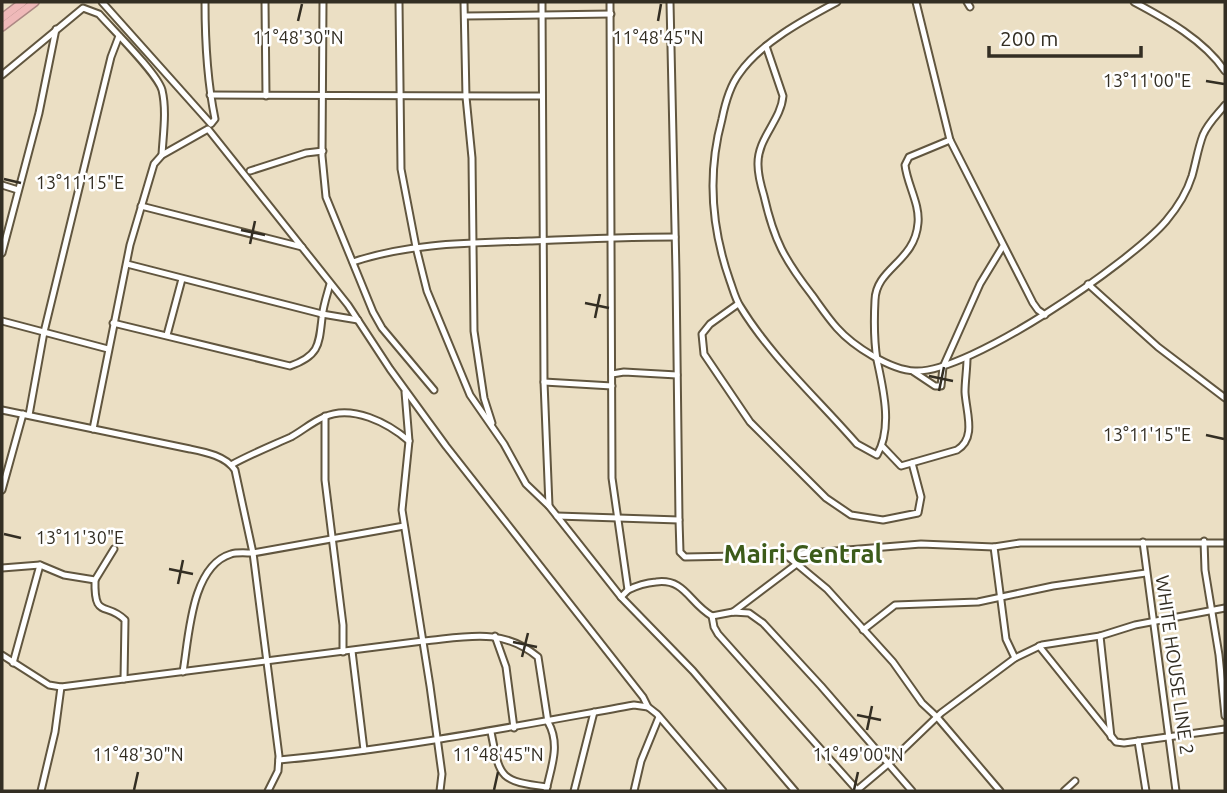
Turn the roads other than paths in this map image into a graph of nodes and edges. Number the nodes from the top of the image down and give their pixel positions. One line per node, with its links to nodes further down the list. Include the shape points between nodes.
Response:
1 (23, 2): 18 (highway)
2 (34, 2): 19 (highway)
3 (102, 2): 25 (street, via 211,124 215,119)
4 (205, 2): 25 (street)
5 (265, 2): 26 (street)
6 (323, 2): 27 (street)
7 (399, 2): 28 (street)
8 (464, 2): 17 (street)
9 (542, 2): 15 (street)
10 (610, 2): 16 (street)
11 (670, 2): 40 (street)
12 (837, 2): 22 (street)
13 (916, 2): 32 (street)
14 (1133, 2): 23 (street, via 1183,32)
15 (543, 14): 16 (street); 17 (street); 30 (street)
16 (611, 14): 39 (street)
17 (465, 16): 29 (street)
18 (2, 18)
19 (2, 27)
20 (57, 29): 21 (street, via 83,8 100,15); 24 (street); 37 (street)
21 (119, 36): 34 (street, via 160,86); 58 (street)
22 (766, 46): 52 (street, via 738,74 714,147 714,216); 62 (street, via 783,96 758,163 775,238 839,330)
23 (1225, 71)
24 (2, 75)
25 (210, 95): 26 (street)
26 (266, 96): 27 (street)
27 (323, 96): 28 (street); 33 (street)
28 (399, 96): 29 (street); 45 (street, via 401,169)
29 (466, 96): 30 (street); 42 (street)
30 (542, 96): 41 (street)
31 (1225, 105): 51 (street, via 1203,135 1187,187 1165,222)
32 (950, 140): 43 (street); 62 (street, via 909,156 905,165 918,224 912,245 884,275 874,296)
33 (323, 151): 35 (street); 47 (street, via 326,197)
34 (162, 155): 38 (street, via 153,164); 44 (street, via 208,129)
35 (250, 172)
36 (2, 185): 37 (street)
37 (18, 190): 46 (street)
38 (141, 206): 44 (street); 48 (street)
39 (610, 237): 40 (street); 41 (street); 65 (street)
40 (675, 237): 66 (street)
41 (543, 241): 42 (street); 67 (street)
42 (473, 243): 45 (street); 76 (street, via 474,331 484,398)
43 (1003, 246): 54 (street, via 1033,303); 63 (street, via 980,284)
44 (302, 247): 50 (street)
45 (416, 247): 47 (street); 76 (street, via 427,291 470,395)
46 (2, 253)
47 (353, 262): 70 (street, via 382,328)
48 (127, 264): 49 (street); 57 (street)
49 (182, 279): 53 (street); 59 (street)
50 (330, 284): 53 (street); 55 (street)
51 (1088, 284): 54 (street); 71 (street, via 1158,347)
52 (738, 304): 78 (street, via 769,347 857,444 877,454); 79 (street, via 702,334 704,354 750,422 826,498 851,515 883,520 918,513 921,497)
53 (322, 314): 55 (street); 59 (street, via 316,350 290,366)
54 (1045, 315): 61 (street)
55 (359, 320): 69 (street)
56 (2, 321): 58 (street)
57 (113, 323): 59 (street); 60 (street)
58 (44, 332): 60 (street); 73 (street)
59 (167, 335)
60 (108, 349): 75 (street)
61 (967, 358): 63 (street); 79 (street, via 969,434 965,445)
62 (877, 359): 64 (street); 78 (street, via 883,379)
63 (943, 367): 64 (street); 64 (street, via 939,387)
64 (914, 371)
65 (612, 373): 66 (street); 68 (street)
66 (677, 375): 85 (street)
67 (544, 382): 68 (street); 82 (street)
68 (612, 386): 84 (street)
69 (405, 389): 77 (street); 122 (street)
70 (434, 390)
71 (1225, 398)
72 (2, 410): 73 (street)
73 (26, 414): 75 (street); 81 (street)
74 (325, 416): 77 (street, via 346,413 370,418); 80 (street); 87 (street)
75 (93, 429): 80 (street, via 199,451)
76 (494, 429): 82 (street, via 526,484)
77 (409, 441): 86 (street)
78 (882, 446): 79 (street, via 901,466)
79 (912, 463)
80 (231, 465): 93 (street)
81 (2, 491)
82 (550, 506): 83 (street)
83 (556, 516): 84 (street); 101 (street)
84 (617, 519): 85 (street); 100 (street)
85 (679, 520): 94 (street, via 680,552 685,557)
86 (404, 526): 87 (street); 111 (street)
87 (331, 538): 93 (street); 113 (street)
88 (1204, 541): 89 (street); 90 (street); 105 (street)
89 (1143, 542): 91 (street); 98 (street, WHITE HOUSE LINE 2)
90 (1225, 542)
91 (994, 547): 94 (street, via 921,544); 102 (street)
92 (114, 549): 99 (street)
93 (253, 553): 117 (street); 119 (street, via 230,554 209,569 198,586)
94 (786, 555): 95 (street)
95 (799, 563): 104 (street); 108 (street)
96 (40, 565): 97 (street); 99 (street); 118 (street)
97 (2, 568)
98 (1146, 573): 102 (street); 107 (street, WHITE HOUSE LINE 2)
99 (95, 580): 120 (street, via 96,603 125,620)
100 (628, 590): 101 (street); 106 (street, via 667,580)
101 (621, 597): 146 (street, via 687,663)
102 (1002, 598): 108 (street, via 895,606); 116 (street, via 1006,639)
103 (1225, 608): 105 (street)
104 (733, 612): 106 (street); 137 (street, via 749,613 763,623)
105 (1211, 612): 107 (street); 124 (street)
106 (712, 616): 147 (street, via 718,634)
107 (1153, 622): 110 (street); 131 (street, WHITE HOUSE LINE 2)
108 (863, 630): 126 (street)
109 (495, 636): 111 (street); 127 (street, via 538,657); 128 (street, via 506,667)
110 (1100, 636): 112 (street); 132 (street)
111 (423, 642): 114 (street); 133 (street)
112 (1039, 646): 116 (street); 132 (street)
113 (343, 652): 114 (street); 117 (street)
114 (352, 652): 135 (street)
115 (2, 655): 118 (street)
116 (1015, 658): 126 (street)
117 (267, 660): 119 (street); 136 (street)
118 (13, 663): 121 (street, via 48,685)
119 (183, 671): 120 (street)
120 (124, 679): 121 (street)
121 (61, 687): 141 (street)
122 (648, 707): 123 (street); 125 (street)
123 (594, 712): 127 (street); 144 (street)
124 (1225, 716)
125 (659, 717): 140 (street); 145 (street)
126 (937, 717): 137 (street); 149 (street)
127 (548, 722): 128 (street); 139 (street, via 555,741)
128 (514, 728): 130 (street)
129 (1225, 729): 131 (street)
130 (491, 732): 133 (street); 139 (street, via 501,772 508,779)
131 (1168, 735): 134 (street); 152 (street, WHITE HOUSE LINE 2)
132 (1111, 737): 134 (street, via 1124,743)
133 (438, 740): 135 (street); 143 (street)
134 (1138, 741): 151 (street)
135 (364, 750): 136 (street)
136 (279, 760): 142 (street)
137 (888, 764): 147 (street); 148 (street)
138 (1075, 781): 150 (street)
139 (546, 789)
140 (719, 790)
141 (41, 791)
142 (268, 791)
143 (440, 791)
144 (574, 791)
145 (634, 791)
146 (795, 791)
147 (857, 791)
148 (912, 791)
149 (1000, 791)
150 (1064, 791)
151 (1146, 791)
152 (1177, 791)

